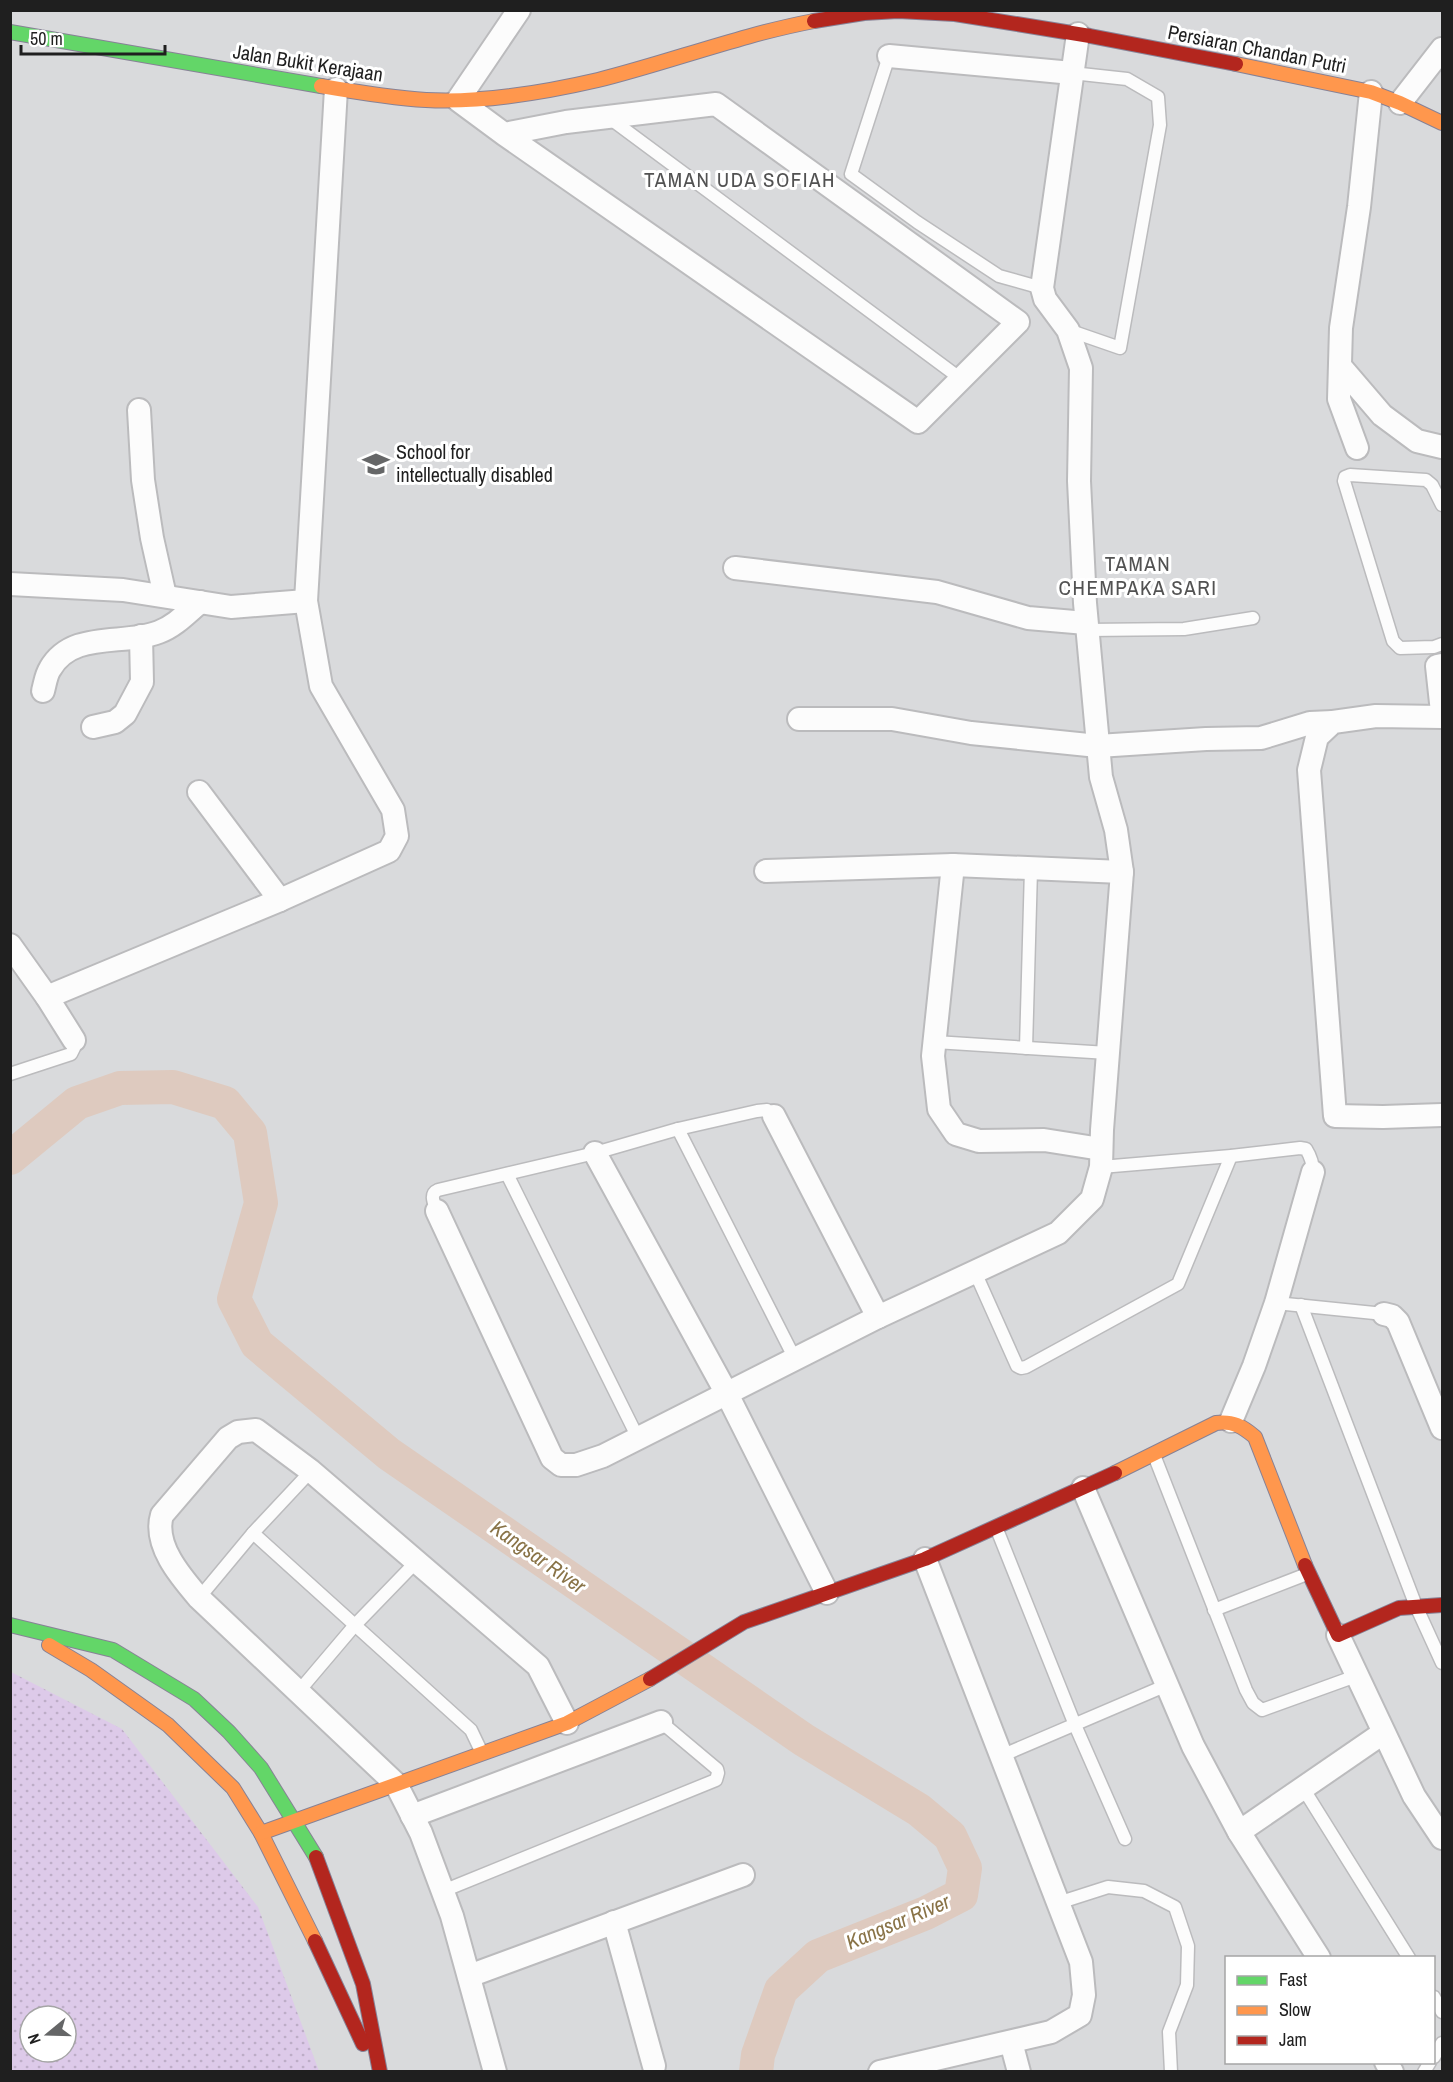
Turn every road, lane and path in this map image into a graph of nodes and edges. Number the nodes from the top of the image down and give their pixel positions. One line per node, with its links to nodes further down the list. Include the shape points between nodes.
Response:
1 (519, 10): 9 (street)
2 (10, 32): 7 (street, Jalan Bukit Kerajaan)
3 (1078, 34): 6 (street); 8 (street, Persiaran Chandan Putri); 9 (street, Persiaran Chandan Putri, via 938,12 899,10 861,14 754,33 583,83)
4 (1443, 49): 10 (street)
5 (889, 56): 6 (street); 14 (lane, via 851,174 999,276)
6 (1072, 73): 14 (street); 15 (lane, via 1127,79 1148,91 1158,97 1160,125 1120,348)
7 (336, 89): 9 (street, Jalan Bukit Kerajaan); 25 (street)
8 (1371, 92): 10 (street, Persiaran Chandan Putri); 16 (street, via 1341,328)
9 (458, 100): 13 (street)
10 (1400, 103): 12 (street, Persiaran Chandan Putri)
11 (608, 117): 13 (street); 17 (lane); 17 (street, via 716,104 1018,322)
12 (1443, 123)
13 (504, 134): 17 (street, via 918,422)
14 (1042, 288): 15 (street, via 1045,299)
15 (1068, 330): 28 (street, via 1081,368 1079,481)
16 (1340, 366): 19 (street, via 1382,415 1417,441); 20 (street, via 1340,399)
17 (962, 378)
18 (140, 410): 24 (street, via 143,480)
19 (1443, 447)
20 (1356, 448)
21 (1443, 505): 30 (lane, via 1426,480 1345,477 1393,641 1400,648)
22 (735, 568): 28 (street, via 937,592 1028,618)
23 (10, 584): 24 (street)
24 (165, 596): 26 (street)
25 (306, 601): 26 (street, via 231,607); 43 (street, via 321,686 393,810 397,836 389,851)
26 (200, 602): 29 (street, via 159,633)
27 (1253, 618): 28 (lane, via 1184,629)
28 (1087, 627): 37 (street)
29 (141, 636): 31 (street, via 67,649 50,669); 36 (street, via 142,682 125,714 115,722)
30 (1439, 655): 32 (street, via 1437,678)
31 (43, 691)
32 (1443, 712)
33 (1443, 717): 35 (street, via 1376,716)
34 (799, 719): 37 (street, via 892,719 971,733)
35 (1333, 722): 37 (street, via 1310,723 1261,738); 51 (street, via 1317,737 1309,770 1335,1116)
36 (93, 727)
37 (1098, 746): 42 (street)
38 (199, 792): 43 (street)
39 (953, 865): 40 (street); 41 (street); 47 (street)
40 (1031, 868): 42 (street); 48 (lane)
41 (766, 871)
42 (1122, 872): 49 (street)
43 (280, 900): 45 (street)
44 (10, 945): 45 (street)
45 (47, 997): 46 (street)
46 (74, 1040): 50 (lane, via 71,1054)
47 (935, 1042): 48 (lane); 56 (street, via 939,1109 956,1134 979,1141 1044,1140)
48 (1026, 1048): 49 (lane)
49 (1108, 1053): 56 (street)
50 (10, 1074)
51 (1443, 1115)
52 (774, 1116): 53 (lane, via 767,1110 757,1111); 64 (street)
53 (678, 1130): 54 (lane); 65 (lane)
54 (595, 1153): 58 (lane); 66 (street)
55 (1231, 1156): 56 (lane); 57 (lane, via 1306,1149); 60 (lane, via 1178,1284 1026,1367 1017,1366)
56 (1101, 1158): 60 (street, via 1092,1198 1058,1233)
57 (1313, 1172): 61 (street)
58 (507, 1174): 59 (lane, via 436,1190 432,1200); 69 (lane)
59 (437, 1211): 69 (street, via 552,1458 561,1465 576,1465)
60 (975, 1272): 64 (street)
61 (1276, 1303): 62 (lane); 67 (street)
62 (1301, 1305): 63 (lane); 81 (lane)
63 (1384, 1314): 68 (street, via 1398,1322)
64 (878, 1317): 65 (street)
65 (795, 1359): 66 (street)
66 (727, 1394): 69 (street); 78 (street)
67 (1231, 1421): 70 (street, via 1216,1423); 77 (street, via 1255,1437)
68 (1443, 1428)
69 (638, 1438)
70 (1153, 1454): 72 (street); 82 (lane)
71 (311, 1471): 74 (lane); 76 (street); 79 (street, via 256,1430 237,1432 228,1438 162,1515 160,1523 172,1563)
72 (1083, 1488): 73 (street); 88 (street)
73 (996, 1527): 75 (street); 92 (lane)
74 (253, 1533): 79 (lane); 84 (lane)
75 (925, 1559): 78 (street); 95 (street)
76 (417, 1561): 84 (lane); 91 (street, via 538,1666)
77 (1308, 1573): 82 (lane); 85 (street)
78 (827, 1593): 91 (street, via 744,1622 638,1686)
79 (199, 1598): 89 (street)
80 (1443, 1605): 81 (street)
81 (1416, 1606): 85 (street, via 1399,1608); 86 (lane)
82 (1214, 1610): 87 (lane, via 1246,1690 1262,1710)
83 (13, 1625): 99 (street, via 113,1650 194,1699 261,1768); 101 (street, via 91,1670 168,1725 233,1788)
84 (355, 1625): 89 (lane); 94 (lane, via 471,1730)
85 (1338, 1635): 87 (street)
86 (1443, 1663)
87 (1356, 1676): 93 (street)
88 (1167, 1685): 92 (lane); 100 (street, via 1193,1746)
89 (299, 1691): 96 (street)
90 (661, 1722): 98 (street); 105 (lane, via 717,1769 716,1780)
91 (567, 1723): 94 (street)
92 (1076, 1725): 95 (lane); 103 (lane)
93 (1383, 1733): 97 (street); 102 (street, via 1414,1796)
94 (483, 1754): 96 (street)
95 (1001, 1756): 106 (street)
96 (396, 1784): 98 (street); 99 (street)
97 (1303, 1788): 100 (street); 109 (lane)
98 (412, 1816): 105 (street)
99 (294, 1821): 101 (street); 117 (street, via 319,1862 363,1984)
100 (1239, 1832): 108 (street)
101 (261, 1833): 116 (street)
102 (1443, 1838)
103 (1125, 1839)
104 (743, 1875): 107 (street)
105 (443, 1891): 110 (street)
106 (1058, 1903): 113 (street, via 1081,1962 1084,1995 1080,2015 1052,2032); 121 (lane, via 1108,1887 1144,1892 1175,1907 1188,1946 1187,1985 1168,2032)
107 (614, 1922): 110 (street); 114 (street)
108 (1318, 1956)
109 (1408, 1956)
110 (469, 1976): 118 (street)
111 (1435, 1999): 112 (lane)
112 (1443, 2012)
113 (1011, 2043): 115 (street); 120 (street)
114 (654, 2066)
115 (927, 2066): 119 (street)
116 (376, 2072)
117 (381, 2072)
118 (495, 2072)
119 (880, 2072)
120 (1019, 2072)
121 (1171, 2072)

